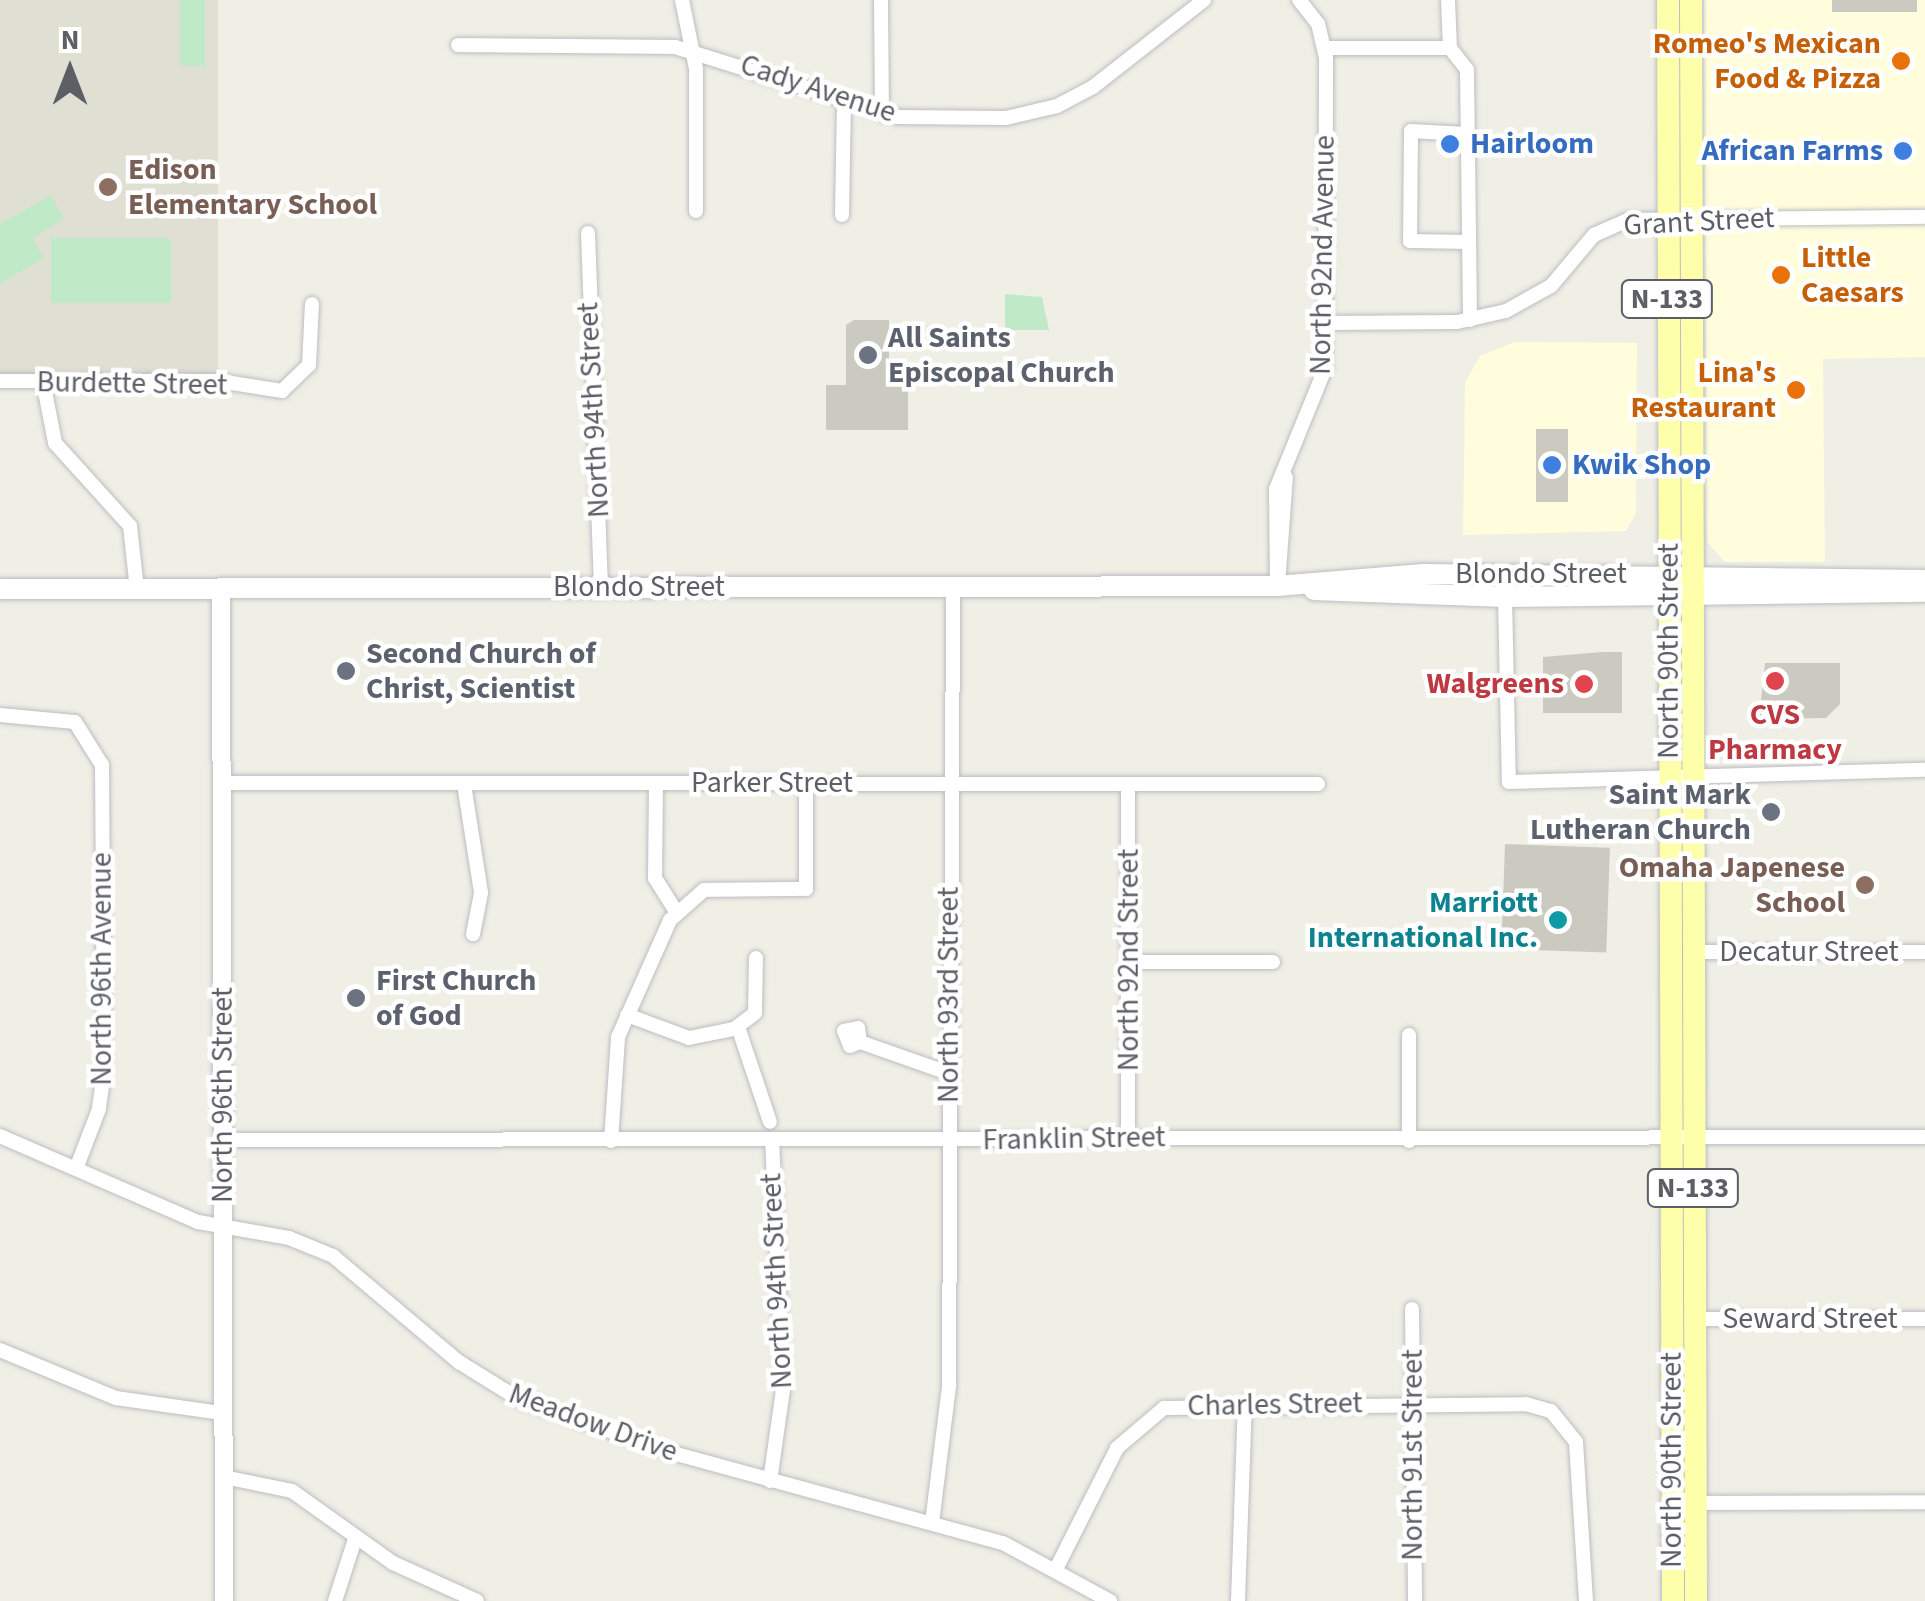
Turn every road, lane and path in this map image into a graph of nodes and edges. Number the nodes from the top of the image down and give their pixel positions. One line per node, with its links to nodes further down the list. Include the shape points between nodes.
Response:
1 (682, 0): 11 (street)
2 (881, 0): 13 (street)
3 (1204, 0): 13 (street, Cady Avenue, via 1056,106 1006,118)
4 (1299, 0): 8 (street)
5 (1448, 0): 10 (street)
6 (1668, 0): 17 (main road, North 90th Street / N-133)
7 (1691, 0): 17 (main road, North 90th Street / N-133)
8 (1324, 43): 10 (street); 23 (street, North 92nd Avenue)
9 (458, 45): 11 (street, Cady Avenue)
10 (1450, 48): 14 (street, via 1467,70)
11 (690, 50): 12 (street, Cady Avenue); 15 (street)
12 (844, 102): 13 (street, Cady Avenue); 16 (street)
13 (882, 114)
14 (1466, 134): 20 (street); 20 (street, via 1411,130 1410,240)
15 (696, 211)
16 (842, 215)
17 (1679, 217): 18 (street, Grant Street); 22 (street, Grant Street, via 1606,227 1540,295); 28 (main road, North 90th Street / N-133)
18 (1925, 217)
19 (588, 233): 29 (street, North 94th Street)
20 (1469, 242): 22 (street)
21 (312, 304): 25 (street, Burdette Street, via 309,365 282,391 218,381)
22 (1470, 320): 23 (street, Grant Street)
23 (1326, 323): 27 (street, North 92nd Avenue, via 1323,383 1287,465)
24 (0, 381): 25 (street, Burdette Street)
25 (43, 381): 32 (street, via 55,443 130,526)
26 (1925, 580): 28 (main road, Blondo Street)
27 (1277, 586): 28 (main road, Blondo Street, via 1389,574); 30 (main road, Blondo Street); 35 (main road, Blondo Street)
28 (1679, 586): 34 (main road, Blondo Street); 35 (main road, Blondo Street); 38 (main road, North 90th Street / N-133)
29 (601, 587): 30 (main road, Blondo Street); 33 (main road, Blondo Street)
30 (953, 587): 41 (street, North 93rd Street)
31 (0, 589): 32 (main road, Blondo Street)
32 (137, 589): 33 (main road, Blondo Street)
33 (222, 590): 39 (street, North 96th Street)
34 (1925, 592)
35 (1506, 597): 38 (street, via 1509,782)
36 (0, 715): 68 (street, North 96th Avenue, via 75,722 102,765 104,1072 100,1109)
37 (1925, 770): 38 (street)
38 (1681, 776): 48 (main road, North 90th Street / N-133); 61 (main road, North 90th Street / N-133)
39 (225, 782): 42 (street, Parker Street); 63 (street, North 96th Street)
40 (656, 783): 42 (street, Parker Street); 43 (street, Parker Street); 46 (street, via 655,878)
41 (948, 783): 43 (street, Parker Street); 44 (street, Parker Street); 57 (street, North 93rd Street)
42 (464, 784): 47 (street, via 481,893)
43 (806, 784): 46 (street, via 806,889 704,890)
44 (1128, 784): 45 (street, Parker Street); 51 (street, North 92nd Street)
45 (1318, 784)
46 (676, 911): 53 (street)
47 (473, 934)
48 (1692, 952): 49 (street, Decatur Street); 61 (main road, North 90th Street / N-133)
49 (1925, 952)
50 (756, 958): 54 (street, via 755,1013)
51 (1129, 962): 52 (street); 60 (street, North 92nd Street)
52 (1273, 962)
53 (627, 1014): 54 (street, via 689,1038); 65 (street, via 614,1056)
54 (738, 1027): 58 (street)
55 (1409, 1035): 66 (street)
56 (860, 1042): 57 (street)
57 (948, 1073): 67 (street, North 93rd Street)
58 (770, 1122)
59 (0, 1136): 68 (street, Meadow Drive)
60 (1128, 1137): 66 (street, Franklin Street); 67 (street, Franklin Street)
61 (1682, 1137): 62 (street, Franklin Street); 66 (street, Franklin Street); 72 (main road, North 90th Street / N-133); 79 (main road, North 90th Street / N-133)
62 (1925, 1137)
63 (223, 1140): 65 (street, Franklin Street); 69 (street, North 96th Street)
64 (772, 1140): 65 (street, Franklin Street); 67 (street, Franklin Street); 78 (street, North 94th Street, via 784,1390)
65 (611, 1141)
66 (1409, 1141)
67 (950, 1142): 81 (street, North 93rd Street, via 948,1422)
68 (76, 1169): 69 (street, Meadow Drive)
69 (224, 1229): 76 (street, North 96th Street); 78 (street, Meadow Drive, via 289,1238 333,1256 459,1362 520,1400)
70 (1412, 1309): 75 (street, North 91st Street)
71 (1925, 1319): 72 (street, Seward Street)
72 (1694, 1320): 79 (main road, North 90th Street / N-133)
73 (0, 1350): 76 (street, via 128,1401)
74 (1245, 1403): 75 (street, Charles Street); 83 (street, Charles Street, via 1176,1405 1132,1429); 88 (street)
75 (1412, 1404): 89 (street, North 91st Street); 90 (street, Charles Street, via 1523,1404 1550,1412 1576,1442)
76 (222, 1413): 77 (street, North 96th Street)
77 (224, 1477): 82 (street, via 292,1492); 84 (street, North 96th Street)
78 (770, 1482): 81 (street, Meadow Drive)
79 (1684, 1502): 80 (street); 91 (main road, North 90th Street / N-133); 92 (main road, North 90th Street / N-133)
80 (1925, 1502)
81 (932, 1524): 83 (street, Meadow Drive)
82 (355, 1539): 85 (street); 86 (street)
83 (1057, 1568): 87 (street, Meadow Drive)
84 (224, 1601)
85 (335, 1601)
86 (477, 1601)
87 (1110, 1601)
88 (1238, 1601)
89 (1415, 1601)
90 (1586, 1601)
91 (1673, 1601)
92 (1696, 1601)

